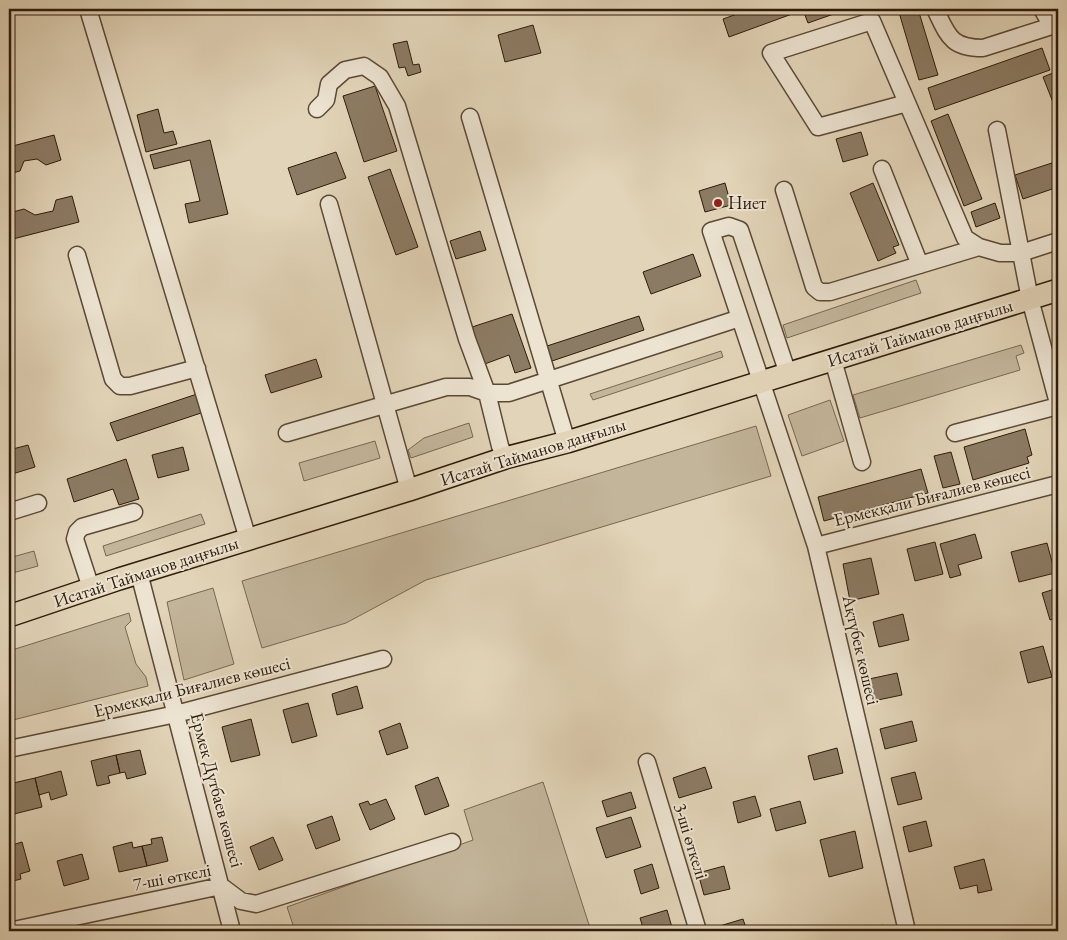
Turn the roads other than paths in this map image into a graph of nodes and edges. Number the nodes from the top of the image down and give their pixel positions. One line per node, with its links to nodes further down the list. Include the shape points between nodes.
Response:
1 (88, 9): 21 (street)
2 (935, 9): 4 (street, via 948,35 962,46 972,48 983,48)
3 (1042, 9): 4 (street)
4 (1055, 25)
5 (908, 104): 5 (street, via 872,21 771,53 818,127); 13 (street, via 965,238)
6 (317, 109): 25 (street, via 326,100 329,84 346,70 364,66 380,77 397,106 467,339)
7 (470, 117): 23 (street)
8 (997, 130): 14 (street)
9 (882, 169): 16 (street)
10 (784, 190): 16 (street, via 814,287 820,292 830,292)
11 (329, 204): 26 (street)
12 (1058, 240): 14 (street)
13 (980, 247): 14 (street, via 1000,253); 16 (street)
14 (1021, 253): 18 (street)
15 (77, 255): 21 (street, via 113,379 120,386)
16 (920, 265)
17 (1058, 290): 18 (main road, Исатай Тайманов даңғылы)
18 (1030, 299): 20 (main road, Исатай Тайманов даңғылы); 27 (street)
19 (740, 318): 22 (street, Ақтүбек көшесi, via 711,231 728,226 740,230); 23 (street); 24 (street, Ақтүбек көшесi)
20 (833, 360): 22 (main road, Исатай Тайманов даңғылы); 32 (street)
21 (197, 368): 38 (street)
22 (788, 374): 24 (main road, Исатай Тайманов даңғылы)
23 (549, 380): 25 (street, via 509,393); 30 (street)
24 (762, 382): 30 (main road, Исатай Тайманов даңғылы); 39 (street, Ақтүбек көшесi)
25 (487, 393): 26 (street, via 470,387 446,387); 31 (street)
26 (385, 405): 28 (street); 34 (street)
27 (1058, 405): 29 (street)
28 (287, 433)
29 (955, 433)
30 (568, 442): 31 (main road, Исатай Тайманов даңғылы)
31 (505, 458): 34 (main road, Исатай Тайманов даңғылы)
32 (862, 462)
33 (1058, 484): 39 (street, Ермекқали Биғалиев көшесі)
34 (409, 490): 38 (main road, Исатай Тайманов даңғылы)
35 (38, 503): 36 (street)
36 (9, 512)
37 (134, 512): 41 (street, via 82,527 77,532 75,539)
38 (248, 539): 40 (main road, Исатай Тайманов даңғылы)
39 (816, 546): 52 (street, Ақтүбек көшесi)
40 (139, 573): 41 (main road, Исатай Тайманов даңғылы); 44 (street, Ермек Дүтбаев көшесi)
41 (90, 588): 42 (main road, Исатай Тайманов даңғылы)
42 (9, 616)
43 (383, 659): 44 (street, Ермекқали Биғалиев көшесі)
44 (176, 714): 45 (street, Ермекқали Биғалиев көшесі); 48 (street, Ермек Дүтбаев көшесi)
45 (9, 749)
46 (647, 762): 51 (street, 3-шi өткелi)
47 (452, 842): 48 (street, 7-шi өткелi, via 256,904 241,901)
48 (221, 886): 49 (street, 7-шi өткелi); 50 (street, Ермек Дүтбаев көшесi)
49 (9, 931)
50 (232, 931)
51 (698, 931)
52 (907, 931)

